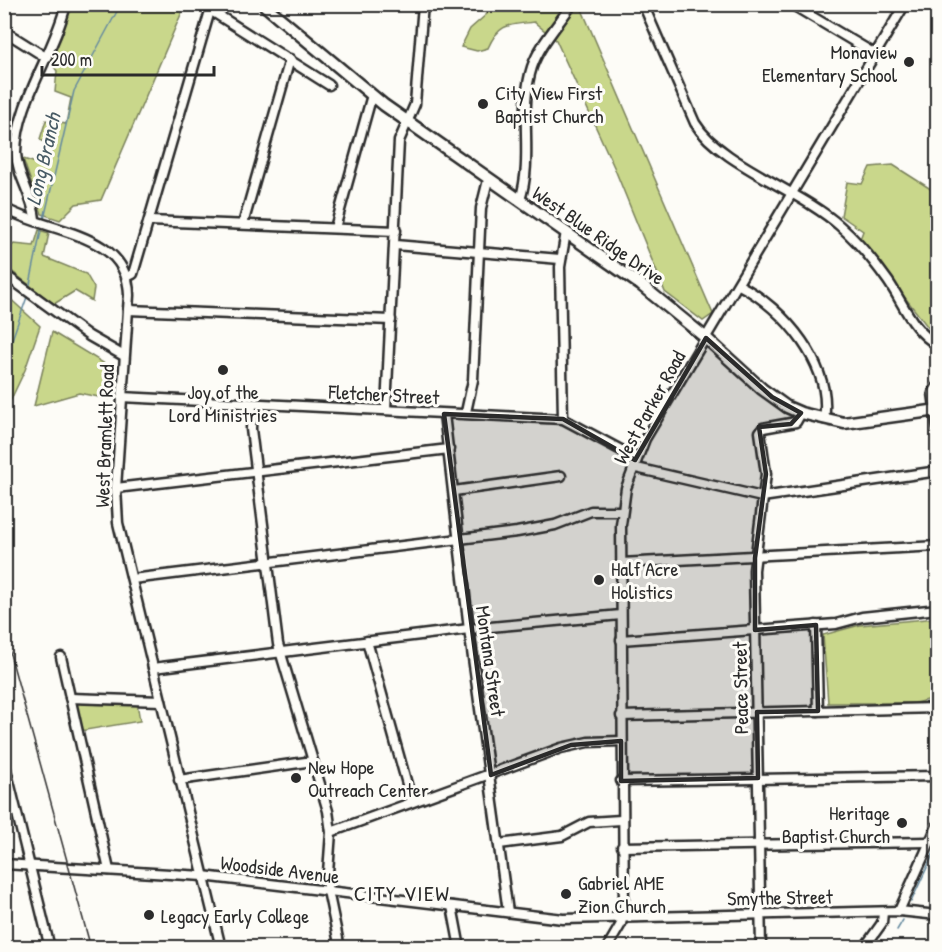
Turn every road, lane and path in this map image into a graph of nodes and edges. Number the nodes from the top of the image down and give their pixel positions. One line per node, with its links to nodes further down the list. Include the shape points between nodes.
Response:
1 (66, 4): 11 (street)
2 (263, 4): 14 (main road, West Blue Ridge Drive)
3 (423, 4): 15 (street, via 416,96)
4 (572, 4): 18 (street, via 536,57 529,77 525,174)
5 (643, 4): 17 (street, via 700,132 725,154)
6 (791, 4): 10 (street)
7 (904, 4): 10 (street, West Parker Road)
8 (211, 7): 12 (street); 21 (street)
9 (4, 31): 11 (street)
10 (875, 54): 17 (street, West Parker Road)
11 (47, 58): 20 (street, via 28,102 16,150)
12 (290, 59): 13 (street); 22 (street)
13 (329, 85)
14 (372, 95): 15 (main road, West Blue Ridge Drive); 23 (street)
15 (407, 122): 16 (main road, West Blue Ridge Drive); 24 (street, via 399,141)
16 (489, 180): 18 (main road, West Blue Ridge Drive); 27 (street, via 481,208)
17 (792, 192): 31 (street, West Parker Road); 35 (street, via 831,218 861,246 920,333)
18 (520, 200): 25 (main road, West Blue Ridge Drive)
19 (4, 208): 20 (street)
20 (37, 220): 30 (street, via 77,235 111,254)
21 (150, 221): 22 (street); 30 (street, via 133,274)
22 (243, 224): 23 (street)
23 (335, 228): 24 (street)
24 (396, 231): 26 (street)
25 (566, 232): 28 (street); 34 (main road, West Blue Ridge Drive, via 641,285)
26 (395, 245): 27 (street); 33 (street)
27 (479, 253): 28 (street); 42 (street, via 473,380)
28 (560, 259): 45 (street)
29 (4, 274): 36 (street, via 89,336)
30 (127, 277): 32 (street, West Bramlett Road)
31 (740, 285): 34 (street, West Parker Road); 46 (street, via 778,313 803,346 824,393)
32 (128, 310): 33 (street); 36 (street, West Bramlett Road)
33 (391, 320): 40 (street)
34 (706, 338): 43 (main road, West Blue Ridge Drive, via 767,393); 49 (street, West Parker Road)
35 (938, 345)
36 (124, 356): 38 (street, West Bramlett Road)
37 (938, 386): 41 (street, via 933,393)
38 (121, 397): 39 (street, Fletcher Street); 54 (street, West Bramlett Road)
39 (252, 405): 40 (street, Fletcher Street); 52 (street)
40 (386, 409): 44 (street, Fletcher Street)
41 (936, 410): 46 (main road, West Blue Ridge Drive, via 862,422); 47 (street)
42 (466, 412): 44 (street, Fletcher Street); 45 (street, Fletcher Street)
43 (801, 413): 46 (main road, West Blue Ridge Drive); 56 (street, Peace Street, via 796,422 761,429 765,471)
44 (444, 414): 48 (street, Montana Street)
45 (563, 419): 49 (street, Fletcher Street)
46 (824, 419)
47 (938, 431)
48 (449, 449): 52 (street); 55 (street, Montana Street)
49 (636, 458): 50 (street, West Parker Road)
50 (632, 467): 56 (street); 57 (street, West Parker Road)
51 (938, 471): 56 (street)
52 (256, 472): 54 (street); 61 (street)
53 (561, 476): 55 (street)
54 (116, 488): 63 (street, West Bramlett Road, via 118,523)
55 (454, 491): 58 (street, Montana Street)
56 (762, 497): 60 (street, Peace Street)
57 (621, 511): 58 (street, via 591,511 547,528); 62 (street, West Parker Road)
58 (460, 538): 61 (street); 67 (street, Montana Street)
59 (938, 546): 60 (street)
60 (754, 558): 62 (street); 68 (street, Peace Street)
61 (267, 561): 63 (street); 71 (street)
62 (621, 563): 65 (street, West Parker Road)
63 (132, 579): 73 (street, West Bramlett Road)
64 (938, 609): 66 (street)
65 (621, 615): 67 (street); 69 (street, West Parker Road)
66 (816, 625): 68 (street); 77 (street)
67 (470, 629): 70 (street); 83 (street, Montana Street)
68 (755, 630): 69 (street); 78 (street, Peace Street)
69 (621, 640): 79 (street, West Parker Road)
70 (367, 641): 71 (street); 88 (street)
71 (280, 652): 73 (street); 82 (street)
72 (61, 657): 74 (street)
73 (153, 668): 75 (street, West Bramlett Road)
74 (70, 698): 75 (street); 98 (street)
75 (161, 701): 86 (street, West Bramlett Road)
76 (938, 708): 77 (street)
77 (819, 711): 78 (street)
78 (757, 712): 79 (street); 85 (street, Peace Street)
79 (621, 716): 80 (street, West Parker Road)
80 (621, 741): 83 (street, via 571,745); 87 (street, West Parker Road)
81 (4, 760): 97 (street)
82 (313, 760): 86 (street); 91 (street)
83 (491, 775): 88 (street); 93 (street, Montana Street)
84 (938, 776): 85 (street)
85 (758, 778): 87 (street); 94 (street, Peace Street)
86 (179, 780): 99 (street, West Bramlett Road)
87 (621, 781): 89 (street, West Parker Road)
88 (412, 802): 91 (street)
89 (621, 820): 93 (street, via 589,822 562,836); 95 (street, West Parker Road)
90 (938, 824): 92 (street)
91 (331, 832): 100 (street)
92 (929, 842): 94 (street); 102 (street)
93 (499, 844): 103 (street, Montana Street)
94 (759, 844): 95 (street); 105 (street, Peace Street)
95 (622, 847): 107 (street, West Parker Road)
96 (4, 864): 97 (street, Woodside Avenue)
97 (29, 865): 98 (street, Woodside Avenue); 108 (street)
98 (109, 870): 99 (street, Woodside Avenue)
99 (203, 876): 100 (street, Woodside Avenue); 109 (street, West Bramlett Road)
100 (328, 892): 101 (street, Woodside Avenue); 110 (street)
101 (452, 906): 103 (street, Woodside Avenue); 111 (street)
102 (899, 911): 104 (street, Smythe Street); 106 (street, Smythe Street)
103 (508, 912): 107 (street, Woodside Avenue, via 563,919)
104 (883, 912): 105 (street, Smythe Street); 114 (street, via 882,923)
105 (761, 914): 107 (street, Smythe Street); 113 (street, Peace Street)
106 (938, 915)
107 (623, 917): 112 (street)
108 (50, 948)
109 (221, 948)
110 (340, 948)
111 (460, 948)
112 (607, 948)
113 (761, 948)
114 (864, 948)

